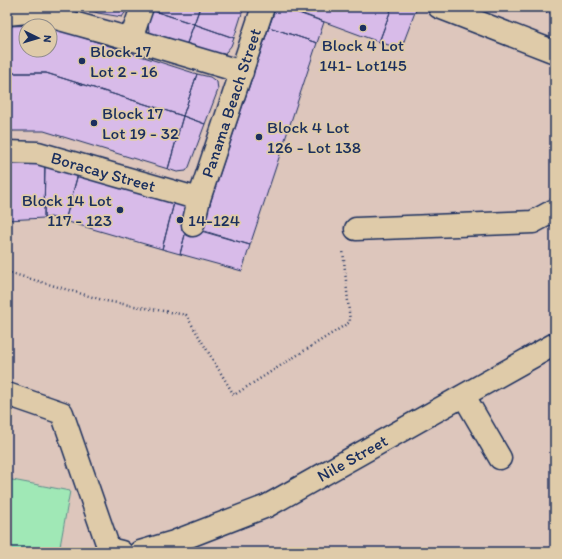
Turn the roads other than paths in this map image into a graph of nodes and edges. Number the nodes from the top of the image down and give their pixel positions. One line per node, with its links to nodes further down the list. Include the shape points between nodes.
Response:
1 (142, 7): 5 (street)
2 (263, 7): 7 (street, Panama Beach Street)
3 (439, 7): 6 (street)
4 (20, 11): 5 (street, via 52,17)
5 (131, 39): 7 (street)
6 (555, 52)
7 (242, 72): 9 (street, Panama Beach Street)
8 (7, 152): 9 (street, Boracay Street, via 38,153)
9 (199, 199): 11 (street, Panama Beach Street)
10 (555, 210): 12 (street, via 533,222)
11 (193, 225)
12 (356, 229)
13 (555, 344): 15 (street, Nile Street)
14 (7, 394): 17 (street, via 62,413 109,549)
15 (464, 396): 16 (street); 18 (street, Nile Street, via 267,506 174,542)
16 (500, 458)
17 (121, 552)
18 (140, 552)

